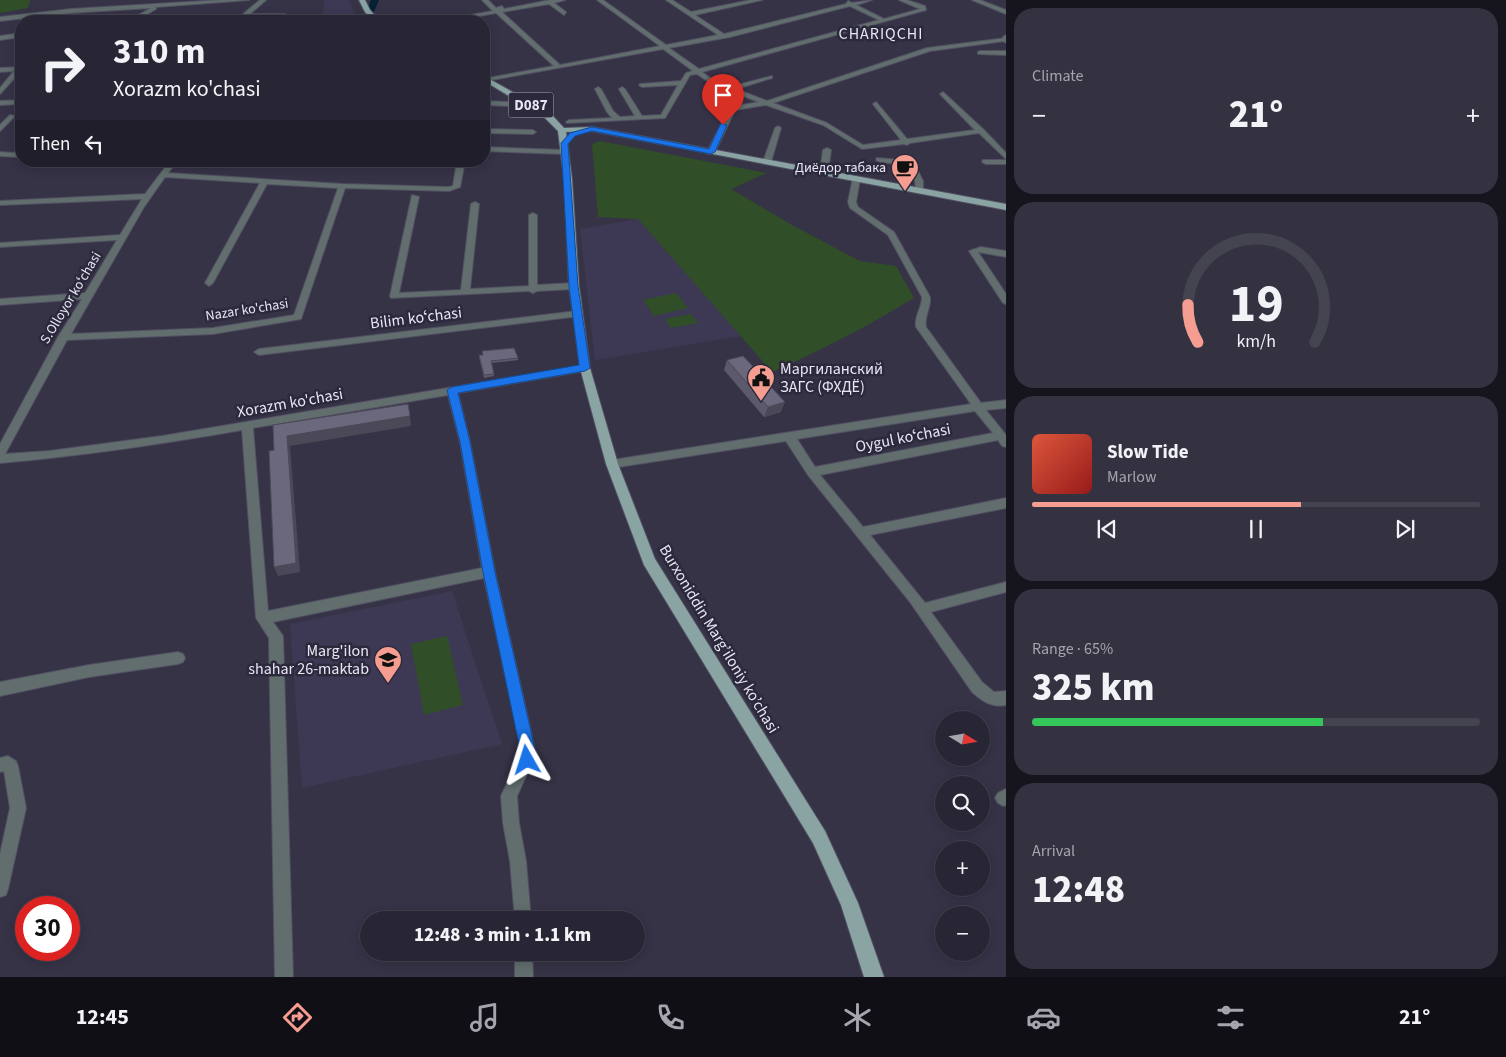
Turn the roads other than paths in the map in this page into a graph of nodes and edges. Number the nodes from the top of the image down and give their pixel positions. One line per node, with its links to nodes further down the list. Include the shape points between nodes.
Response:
1 (190, 0): 17 (street)
2 (246, 0): 17 (street)
3 (263, 0): 26 (street, via 245,14)
4 (362, 0): 27 (main road)
5 (486, 0): 19 (street)
6 (562, 0): 13 (street)
7 (600, 0): 36 (street)
8 (669, 0): 22 (street)
9 (759, 0): 14 (street)
10 (842, 0): 18 (street)
11 (869, 0): 18 (street)
12 (975, 0): 20 (street)
13 (549, 1): 19 (street); 21 (street)
14 (743, 1): 22 (street)
15 (907, 1): 31 (street, via 923,7 923,10)
16 (122, 3): 17 (street); 30 (street)
17 (159, 3): 24 (street); 25 (street)
18 (851, 4): 31 (street); 33 (street)
19 (496, 11): 28 (street); 29 (street); 39 (street)
20 (1006, 12)
21 (564, 13)
22 (691, 14): 33 (street)
23 (15, 15): 30 (street)
24 (24, 15)
25 (141, 15)
26 (264, 15)
27 (371, 15)
28 (470, 15)
29 (475, 15)
30 (0, 16)
31 (884, 21): 42 (street)
32 (15, 36): 34 (street)
33 (723, 36): 36 (street)
34 (0, 38)
35 (1006, 39): 56 (street, via 929,50)
36 (664, 47): 39 (street); 42 (street)
37 (980, 53): 38 (street)
38 (1006, 53)
39 (559, 67): 45 (street)
40 (0, 71): 41 (street)
41 (15, 71)
42 (696, 71): 47 (street, via 688,74); 51 (street, via 715,84)
43 (15, 76): 52 (street)
44 (770, 77): 51 (street)
45 (490, 78)
46 (490, 81): 54 (main road, D087)
47 (683, 83): 48 (street); 62 (street, via 664,117)
48 (642, 85)
49 (622, 88): 62 (street)
50 (598, 89): 63 (street, via 610,112)
51 (731, 89): 56 (street)
52 (0, 92)
53 (943, 94): 69 (street)
54 (523, 100): 58 (street, via 509,104); 60 (main road, D087)
55 (15, 102): 57 (street)
56 (766, 102): 72 (street, via 825,124 862,148); 75 (street, via 732,108)
57 (0, 103)
58 (490, 103)
59 (876, 104): 72 (street)
60 (548, 114): 64 (main road, D087); 71 (main road, D087)
61 (12, 116): 65 (street)
62 (640, 119): 63 (street)
63 (619, 120): 64 (street)
64 (569, 122): 67 (main road, D087)
65 (0, 128)
66 (778, 128): 80 (street)
67 (592, 129): 71 (main road, D087); 71 (main road, via 573,134); 75 (main road, D087)
68 (490, 131): 70 (street)
69 (982, 131): 72 (street); 78 (street)
70 (533, 132)
71 (564, 141): 73 (street); 101 (main road, Burxoniddin Marg’iloniy ko’chasi)
72 (907, 143)
73 (490, 148)
74 (827, 150): 85 (street)
75 (711, 152): 80 (main road, D087)
76 (0, 154): 77 (street)
77 (15, 155)
78 (1006, 157)
79 (880, 160): 90 (street, via 910,163)
80 (767, 162): 85 (main road, D087)
81 (986, 162): 82 (street)
82 (1006, 162)
83 (168, 167): 86 (street, S.Olloyor koʻchasi)
84 (460, 167): 89 (street, via 454,189)
85 (824, 173): 87 (main road, D087)
86 (162, 175): 88 (street); 91 (street, S.Olloyor koʻchasi)
87 (856, 179): 90 (main road, D087); 113 (street, Oygul koʻchasi, via 854,208 895,239 926,297 921,326)
88 (265, 181): 89 (street); 100 (street)
89 (342, 186): 108 (street, Nazar ko'chasi, via 298,316 213,331)
90 (920, 190): 95 (main road, D087)
91 (147, 196): 93 (street); 97 (street, S.Olloyor koʻchasi)
92 (415, 197): 103 (street, via 394,296)
93 (0, 203)
94 (475, 204): 103 (street)
95 (1006, 206)
96 (533, 215): 102 (street)
97 (122, 238): 98 (street); 104 (street, S.Olloyor koʻchasi)
98 (0, 245)
99 (1006, 254): 106 (street, via 981,249 974,251)
100 (209, 282)
101 (574, 286): 102 (street); 107 (main road, Burxoniddin Marg’iloniy ko’chasi)
102 (533, 290): 103 (street)
103 (465, 292)
104 (88, 296): 105 (street); 108 (street, S.Olloyor koʻchasi)
105 (0, 302)
106 (1006, 302)
107 (577, 314): 109 (street, Bilim koʻchasi); 110 (main road, Burxoniddin Marg’iloniy ko’chasi)
108 (63, 336): 117 (street, S.Olloyor koʻchasi)
109 (259, 352)
110 (585, 368): 111 (street, Xorazm ko'chasi); 119 (main road, Burxoniddin Marg’iloniy ko’chasi)
111 (452, 390): 114 (street, Xorazm ko'chasi); 123 (street, via 467,451)
112 (1006, 404): 113 (street, Oygul koʻchasi)
113 (978, 407): 115 (street, Oygul koʻchasi); 116 (street, Oygul koʻchasi)
114 (247, 425): 118 (street, Xorazm ko'chasi, via 65,453); 126 (street)
115 (789, 436): 119 (street, Oygul koʻchasi); 120 (street)
116 (1003, 440): 120 (street, Oygul koʻchasi)
117 (0, 454)
118 (0, 459)
119 (612, 464): 136 (main road, Burxoniddin Marg’iloniy ko’chasi, via 649,561 818,837 848,903)
120 (812, 472): 122 (street)
121 (1006, 503): 122 (street)
122 (861, 532): 125 (street)
123 (489, 572): 126 (street); 132 (street, via 529,754 509,796)
124 (1006, 587): 125 (street)
125 (922, 609): 129 (street, via 982,693 994,700)
126 (262, 618): 134 (street, via 276,636)
127 (178, 658): 128 (street)
128 (0, 689)
129 (1006, 698)
130 (0, 765): 131 (street, via 8,763 10,766 18,808)
131 (0, 888)
132 (522, 911)
133 (523, 961): 135 (street)
134 (284, 977)
135 (524, 977)
136 (874, 977)

